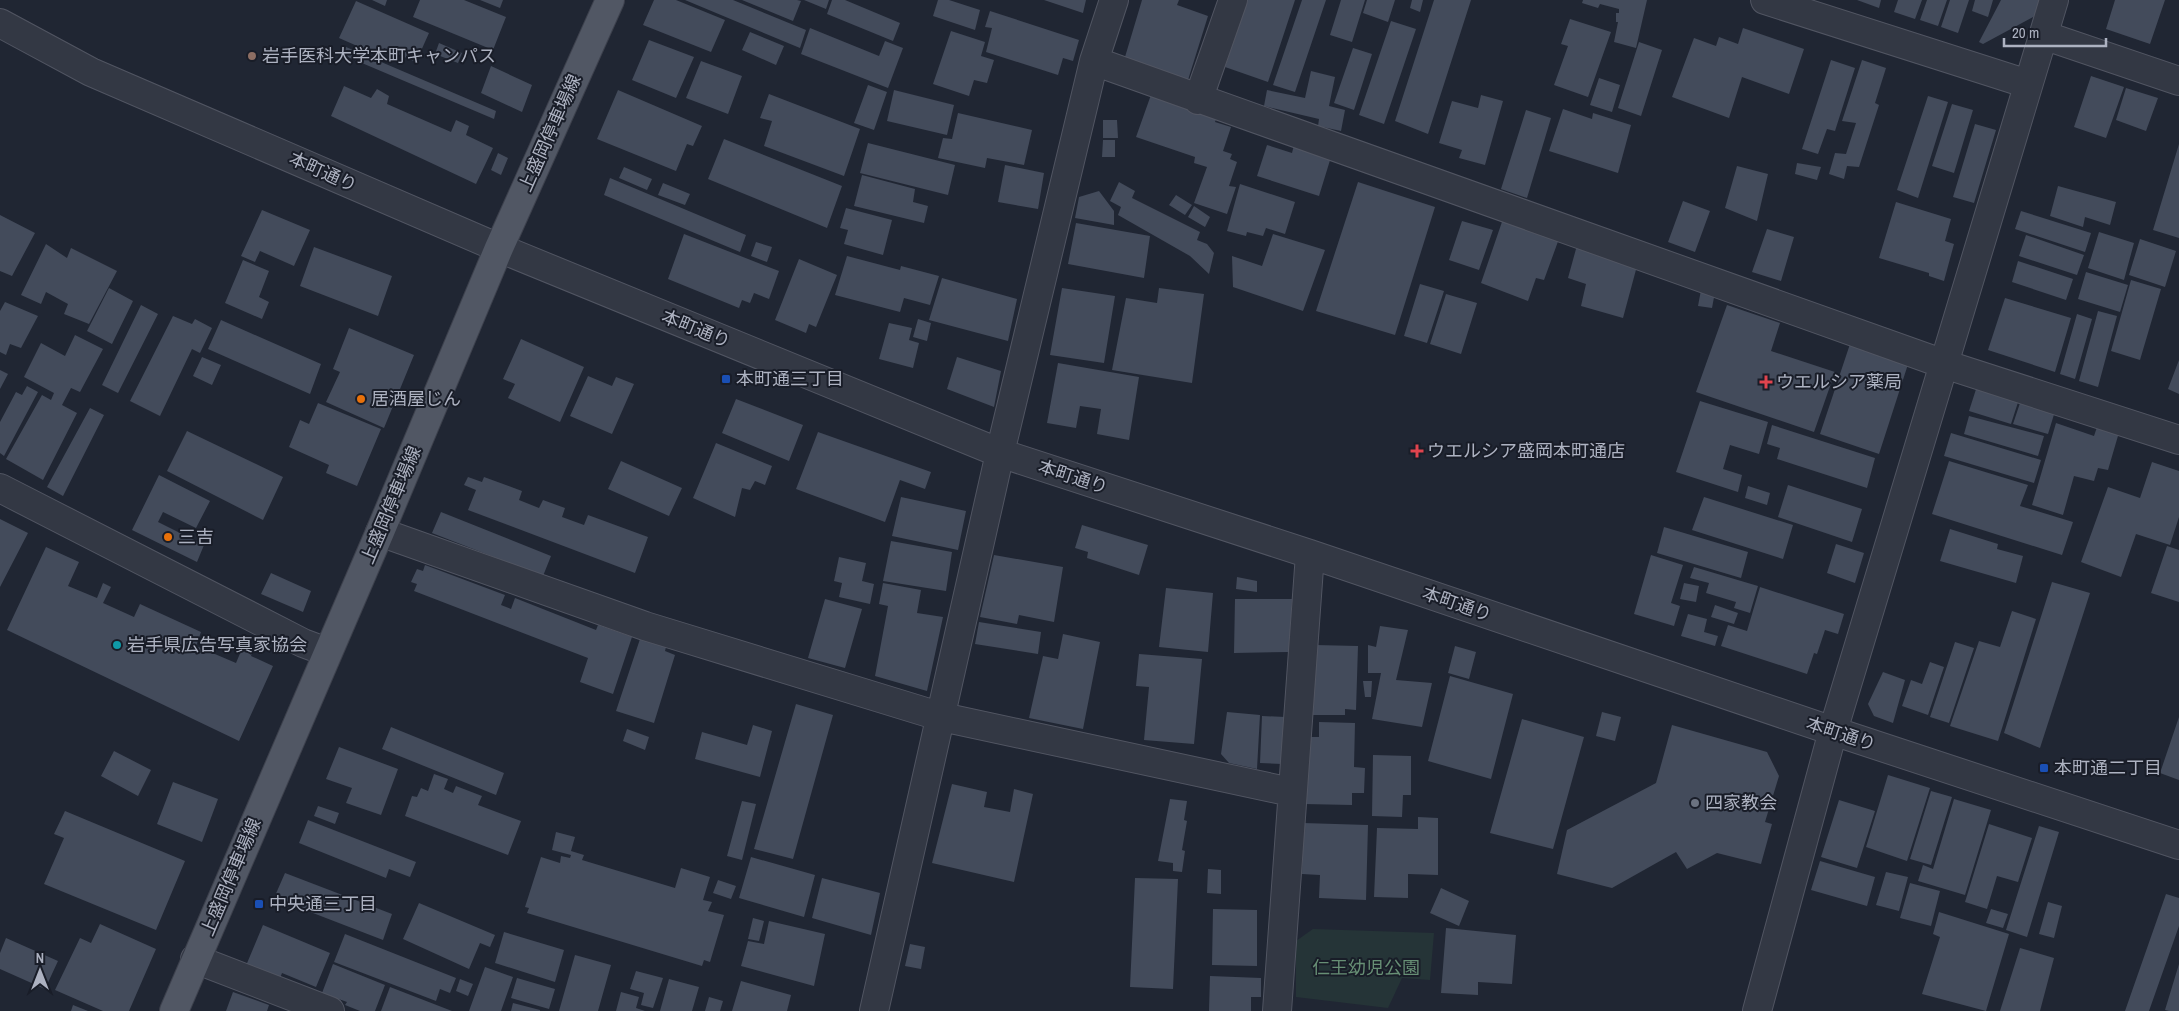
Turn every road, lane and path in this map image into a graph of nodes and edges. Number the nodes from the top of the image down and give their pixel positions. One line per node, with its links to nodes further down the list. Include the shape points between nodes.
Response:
1 (610, 0): 12 (main road, 上盛岡停車場線)
2 (1114, 0): 8 (street)
3 (1233, 0): 11 (street)
4 (1765, 0): 10 (street)
5 (2054, 0): 7 (street)
6 (0, 23): 12 (street, 本町通り, via 92,72)
7 (2043, 35): 9 (street); 10 (street)
8 (1094, 61): 11 (street); 15 (street)
9 (2179, 81)
10 (2028, 84): 13 (street)
11 (1198, 100): 13 (street)
12 (499, 248): 15 (street, 本町通り); 17 (main road, 上盛岡停車場線)
13 (1944, 364): 14 (street); 21 (street)
14 (2179, 440)
15 (1000, 453): 18 (street, 本町通り); 20 (street)
16 (0, 488): 19 (street, via 303,643)
17 (380, 532): 19 (main road, 上盛岡停車場線); 20 (street, via 645,626)
18 (1310, 554): 21 (street, 本町通り); 22 (street)
19 (327, 652): 24 (main road, 上盛岡停車場線)
20 (942, 717): 22 (street); 27 (street)
21 (1833, 731): 23 (street, 本町通り); 29 (street)
22 (1291, 792): 28 (street)
23 (2179, 845)
24 (196, 959): 25 (main road, 上盛岡停車場線); 26 (street)
25 (174, 1011)
26 (330, 1011)
27 (874, 1011)
28 (1277, 1011)
29 (1757, 1011)

